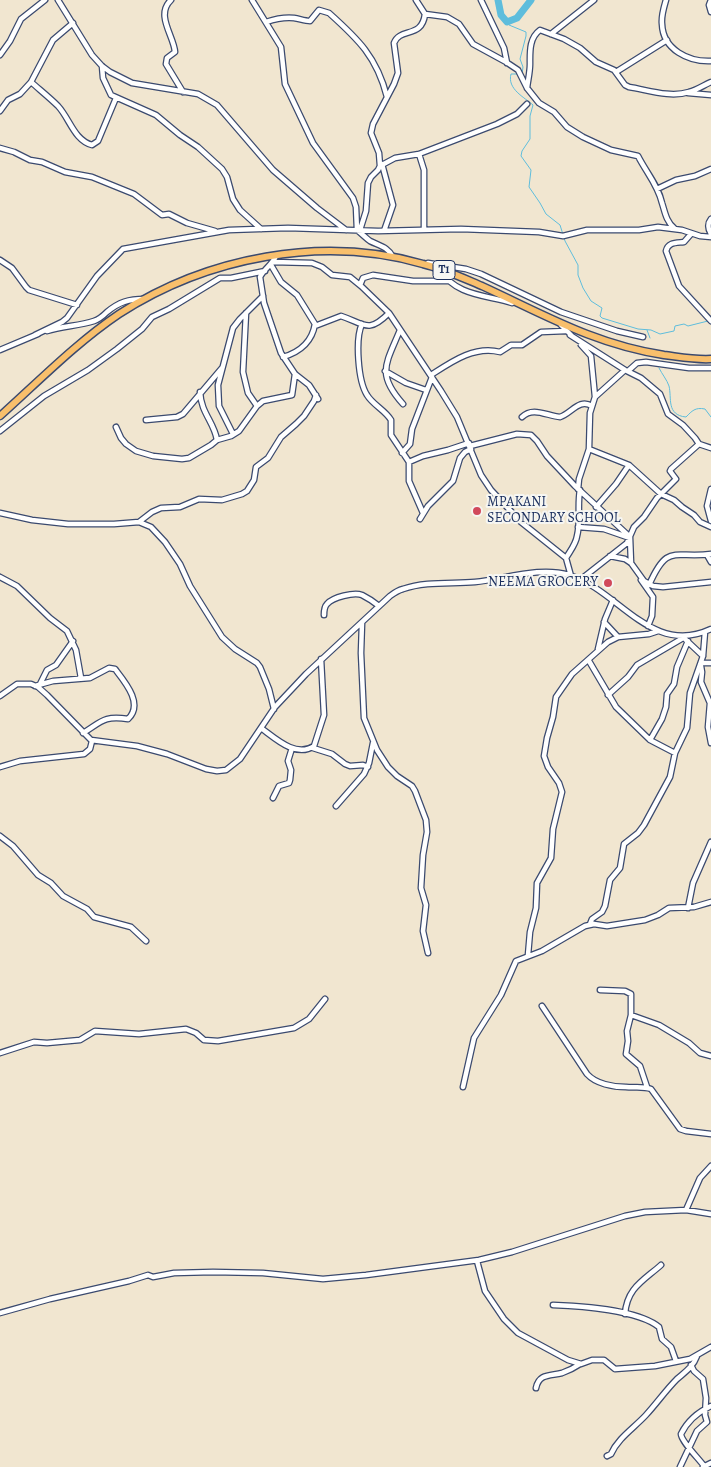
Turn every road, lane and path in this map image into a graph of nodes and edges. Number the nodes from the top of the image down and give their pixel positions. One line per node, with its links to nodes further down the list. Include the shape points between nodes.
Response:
1 (46, 0): 16 (street, via 21,19)
2 (58, 0): 12 (street)
3 (171, 0): 24 (street, via 166,18 175,52 167,58 166,64)
4 (252, 0): 13 (street)
5 (416, 0): 11 (street)
6 (481, 0): 18 (street, via 504,48)
7 (594, 0): 14 (street)
8 (666, 0): 15 (street, via 662,24)
9 (711, 0): 10 (street)
10 (711, 12)
11 (425, 14): 18 (street, via 447,17 459,24 472,44); 27 (street, via 419,29 396,39 394,43 398,72)
12 (73, 22): 19 (street); 21 (street, via 53,40)
13 (266, 22): 27 (street, via 294,18 308,22 320,10 329,13 372,58); 40 (street, via 281,47 289,95 313,142 353,198)
14 (551, 34): 20 (street, via 572,42 596,62); 23 (street, via 540,30 532,41)
15 (667, 40): 17 (street, via 688,59); 20 (street)
16 (0, 55)
17 (711, 60)
18 (507, 62): 23 (street, via 518,70)
19 (102, 66): 24 (street, via 132,83); 28 (street, via 105,86)
20 (616, 72): 25 (street, via 629,88)
21 (31, 82): 28 (street, via 59,107 77,135 92,145 98,141); 30 (street, via 20,94 8,100)
22 (711, 82): 25 (street)
23 (527, 88): 35 (street, via 539,103 583,137 611,150 638,156)
24 (183, 92): 39 (street, via 198,94 217,105 273,170)
25 (686, 93): 26 (street)
26 (711, 95)
27 (387, 97): 33 (street, via 371,133)
28 (116, 98): 37 (street, via 156,115 216,164 227,177 240,210)
29 (527, 104): 32 (street, via 517,114 498,124)
30 (0, 111)
31 (0, 148): 43 (street, via 65,172 92,177 138,196 162,215 169,214)
32 (419, 154): 33 (street, via 395,158); 41 (street, via 424,170)
33 (381, 165): 40 (street, via 368,183 366,211); 42 (street, via 393,205)
34 (711, 169): 35 (street)
35 (657, 189): 38 (street, via 667,221)
36 (711, 219): 45 (street, via 708,225)
37 (261, 229): 39 (street); 43 (street)
38 (675, 229): 41 (street, via 587,230 563,236 539,232); 44 (street)
39 (346, 230): 40 (street)
40 (359, 230): 42 (street); 46 (street, via 390,251)
41 (424, 230): 42 (street)
42 (384, 231)
43 (218, 232): 56 (street, via 123,249 97,276)
44 (691, 234): 45 (street); 60 (street, via 684,242 674,243 666,251 679,286)
45 (711, 236)
46 (393, 257): 48 (highway, T1, via 322,252); 49 (highway, T1)
47 (0, 260): 56 (street, via 12,268 30,290)
48 (273, 261): 51 (street); 53 (street, via 312,263 332,275 350,277); 55 (highway, T1, via 230,265 166,288); 63 (street, via 281,282 300,300)
49 (422, 263): 50 (highway, T1); 67 (street, via 481,274 561,312)
50 (440, 269): 52 (street); 57 (highway, T1)
51 (264, 271): 54 (street, via 260,277); 87 (street, via 220,278 152,317 117,349 44,396)
52 (449, 281): 53 (street, via 413,281 374,275 363,278 360,282); 57 (street, via 466,292)
53 (362, 287): 59 (street)
54 (263, 296): 58 (street); 69 (street)
55 (146, 299): 66 (street, via 122,302 97,320); 83 (highway, T1, via 100,328)
56 (77, 305): 66 (street, via 62,322)
57 (521, 306): 62 (highway, T1)
58 (246, 313): 71 (street, via 233,328); 81 (street, via 243,372 248,392)
59 (389, 313): 61 (street, via 377,324); 76 (street)
60 (711, 321)
61 (362, 324): 63 (street, via 341,316); 95 (street, via 358,350 364,390 389,417 391,435)
62 (561, 325): 65 (street); 70 (highway, T1, via 628,348 696,360)
63 (315, 326): 69 (street, via 307,344)
64 (400, 330): 74 (street)
65 (568, 333): 73 (street); 76 (street, via 541,332 522,345 511,345 500,352 481,350 451,362); 79 (street, via 590,356)
66 (35, 335): 68 (street)
67 (643, 337)
68 (0, 350)
69 (283, 357): 75 (street)
70 (711, 359)
71 (222, 367): 78 (street); 88 (street, via 218,401)
72 (711, 368): 73 (street, via 646,362 637,363)
73 (627, 370): 79 (street); 91 (street, via 660,394 668,414)
74 (385, 371): 77 (street); 80 (street, via 387,382)
75 (295, 374): 81 (street, via 291,395 266,400); 106 (street, via 309,385 317,397 304,416 281,437 268,458 256,467 254,480 245,492 226,499 199,499 180,507 162,508)
76 (431, 376): 77 (street); 92 (street, via 457,417)
77 (426, 390): 95 (street, via 410,444)
78 (200, 392): 85 (street, via 180,416); 89 (street, via 202,408)
79 (595, 397): 82 (street)
80 (403, 404)
81 (257, 406): 88 (street, via 239,431)
82 (592, 406): 84 (street, via 582,403 560,417 532,412); 94 (street)
83 (0, 416)
84 (522, 417)
85 (146, 420)
86 (116, 427): 89 (street, via 126,444 153,456 189,458)
87 (0, 431)
88 (233, 434): 89 (street)
89 (217, 440)
90 (711, 440): 91 (street)
91 (701, 444): 93 (street); 100 (street, via 671,469 676,480)
92 (470, 446): 96 (street, via 421,456); 98 (street, via 517,434 531,435); 103 (street, via 460,458 453,481); 112 (street, via 484,481 500,500 521,522)
93 (711, 448)
94 (589, 449): 97 (street); 98 (street)
95 (402, 453): 96 (street)
96 (409, 462): 103 (street, via 409,481)
97 (629, 465): 100 (street); 101 (street)
98 (579, 490): 101 (street); 107 (street)
99 (711, 490): 105 (street, via 708,506)
100 (661, 494): 108 (street); 109 (street, via 634,527)
101 (596, 507): 109 (street)
102 (0, 513): 106 (street, via 68,524)
103 (424, 513): 104 (street)
104 (420, 519)
105 (711, 521)
106 (139, 522): 143 (street, via 151,526 170,548 222,637 260,667)
107 (578, 527): 109 (street, via 604,529); 112 (street, via 575,542)
108 (711, 527)
109 (630, 538): 111 (street); 114 (street)
110 (709, 554): 113 (street); 120 (street, via 667,557 659,564)
111 (610, 556): 114 (street); 118 (street)
112 (566, 558): 116 (street)
113 (711, 562)
114 (631, 563): 115 (street)
115 (638, 574): 120 (street); 126 (street, via 653,597 654,606)
116 (571, 576): 118 (street); 122 (street, via 541,573 410,587 393,594)
117 (0, 577): 132 (street, via 17,586 67,631)
118 (580, 580): 121 (street)
119 (711, 582): 120 (street, via 664,587)
120 (649, 585)
121 (613, 600): 124 (street); 126 (street)
122 (380, 606): 123 (street, via 355,594 328,603); 125 (street)
123 (324, 615)
124 (604, 622): 130 (street); 133 (street)
125 (362, 623): 135 (street); 148 (street, via 363,712)
126 (648, 626): 128 (street)
127 (711, 629): 129 (street)
128 (658, 631): 130 (street); 131 (street)
129 (705, 632): 131 (street); 134 (street)
130 (618, 637): 133 (street)
131 (683, 638): 134 (street); 141 (street, via 638,665); 146 (street, via 674,684)
132 (73, 641): 139 (street); 140 (street)
133 (597, 653): 136 (street)
134 (703, 656): 138 (street)
135 (321, 659): 143 (street); 151 (street, via 324,715)
136 (589, 661): 141 (street); 164 (street, via 557,694 547,738 544,759 562,792 553,829 551,858 536,885 536,908)
137 (711, 663): 138 (street)
138 (701, 665): 149 (street, via 701,682 710,703 708,727); 152 (street, via 690,693 687,728)
139 (81, 678): 140 (street); 145 (street, via 114,669 132,692 134,700 130,719 100,721)
140 (37, 685): 142 (street, via 17,684); 145 (street)
141 (608, 695): 146 (street)
142 (0, 696)
143 (274, 709): 144 (street)
144 (261, 728): 147 (street, via 237,762 226,770 217,771 137,746); 150 (street)
145 (82, 733): 147 (street)
146 (650, 740): 152 (street)
147 (92, 741): 153 (street, via 84,754 31,759)
148 (373, 742): 154 (street); 163 (street, via 388,767 416,791 426,820 421,884 426,905 423,931)
149 (711, 743)
150 (292, 748): 151 (street); 155 (street, via 288,760 291,770 289,783 279,786)
151 (312, 748): 154 (street, via 332,754 350,766)
152 (676, 754): 161 (street, via 667,786 638,834 624,844 620,868 610,880 605,906)
153 (0, 767)
154 (368, 767): 156 (street)
155 (273, 798)
156 (336, 806)
157 (0, 836): 162 (street, via 63,896 87,909 94,917 131,928)
158 (711, 842): 160 (street, via 693,883)
159 (711, 902): 160 (street)
160 (688, 908): 161 (street, via 670,908 645,920 607,926)
161 (590, 924): 164 (street)
162 (146, 941)
163 (428, 953)
164 (528, 956): 171 (street, via 516,960 501,996 474,1038)
165 (600, 990): 168 (street, via 629,992 632,997)
166 (325, 998): 169 (street, via 309,1019 294,1028 229,1040 207,1041 186,1029 139,1034 95,1032 80,1040 34,1042)
167 (542, 1006): 172 (street, via 593,1080 619,1087)
168 (631, 1015): 170 (street, via 659,1025 700,1053); 172 (street, via 626,1054 640,1066)
169 (0, 1053)
170 (711, 1056)
171 (463, 1087)
172 (647, 1087): 173 (street, via 680,1129)
173 (711, 1134)
174 (711, 1166): 175 (street, via 700,1178)
175 (686, 1210): 176 (street); 177 (street, via 657,1210 625,1216)
176 (711, 1214)
177 (477, 1260): 180 (street, via 323,1279 242,1272 148,1275); 186 (street, via 485,1291 510,1325 556,1355)
178 (661, 1265): 181 (street, via 636,1285)
179 (553, 1305): 181 (street)
180 (0, 1313)
181 (624, 1314): 185 (street, via 659,1326 663,1341 671,1347)
182 (711, 1347): 183 (street)
183 (698, 1355): 184 (street); 187 (street)
184 (688, 1359): 185 (street); 187 (street)
185 (676, 1361): 186 (street, via 618,1370 612,1369 604,1360)
186 (581, 1364): 188 (street, via 542,1377)
187 (691, 1366): 190 (street, via 703,1378); 192 (street, via 624,1434)
188 (536, 1388)
189 (711, 1406): 190 (street)
190 (706, 1408): 191 (street, via 706,1423 697,1431); 191 (street, via 690,1421 681,1434)
191 (689, 1447): 194 (street); 195 (street)
192 (608, 1456)
193 (711, 1463): 195 (street)
194 (680, 1467)
195 (703, 1467)

